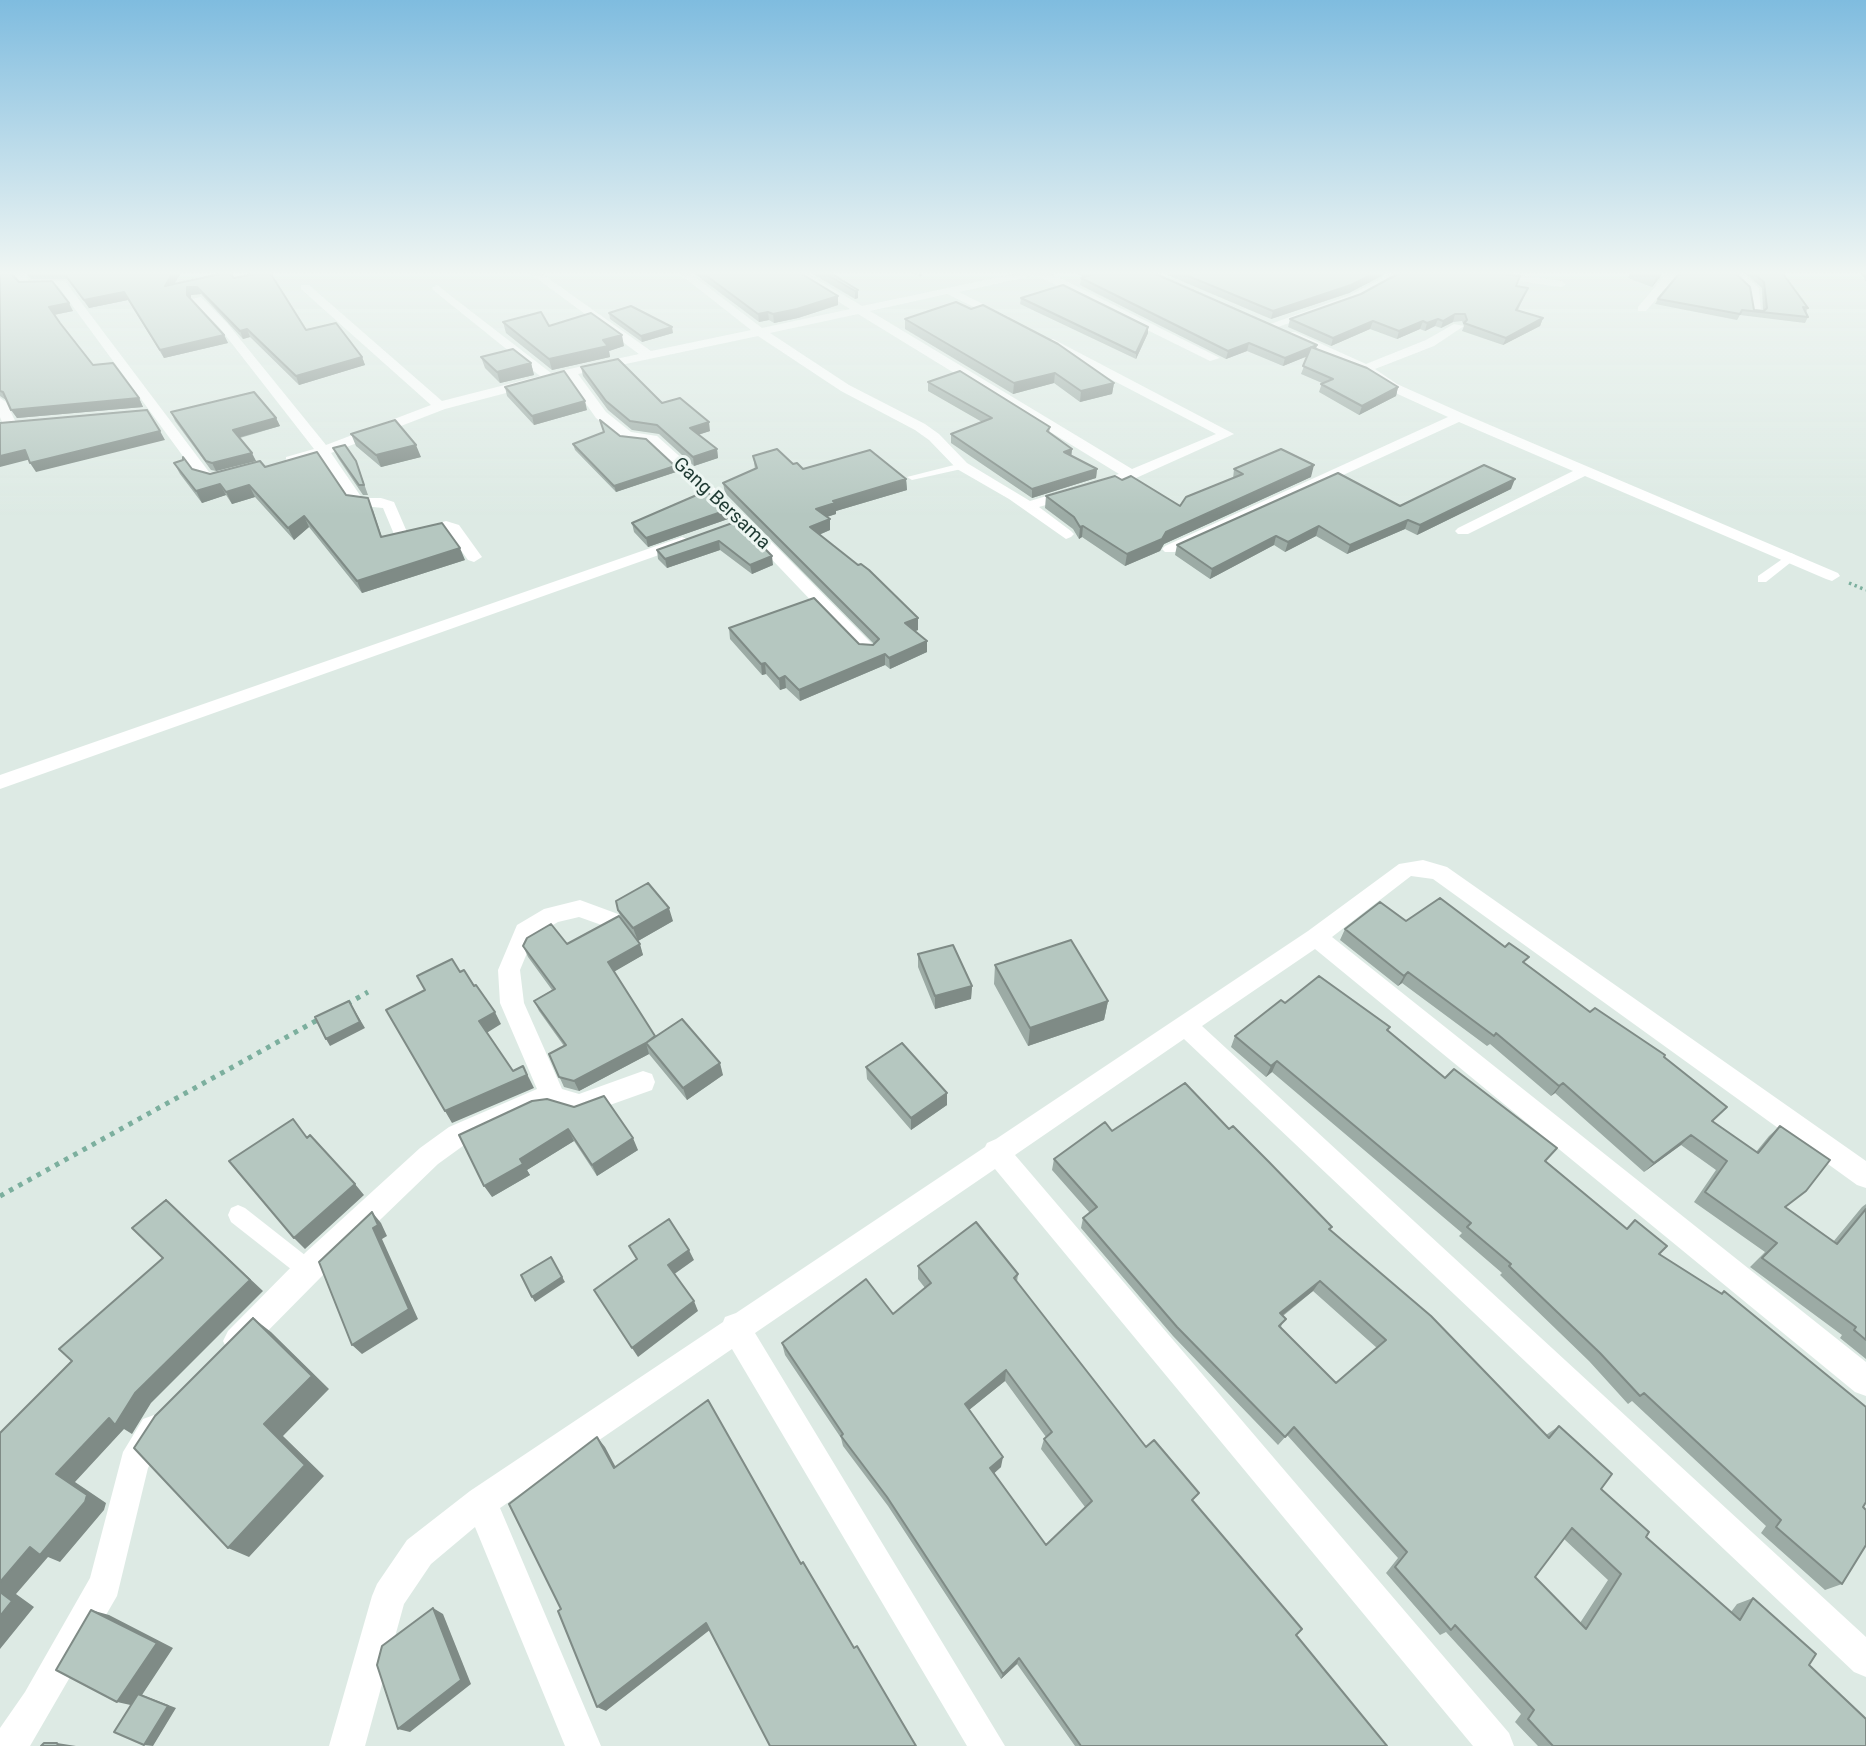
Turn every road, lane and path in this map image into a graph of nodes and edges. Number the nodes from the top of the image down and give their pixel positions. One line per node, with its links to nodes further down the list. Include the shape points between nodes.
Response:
1 (109, 352): 26 (street, via 150,413 209,478)
2 (244, 352): 22 (street)
3 (379, 352): 19 (street)
4 (518, 352): 17 (street)
5 (644, 352): 13 (street)
6 (666, 352): 13 (street)
7 (791, 352): 24 (street, via 934,437)
8 (929, 352): 27 (street)
9 (1069, 352): 27 (street, via 1227,434)
10 (1203, 352): 14 (street)
11 (1332, 352): 15 (street)
12 (1405, 352): 15 (street)
13 (649, 356): 16 (street)
14 (1214, 358)
15 (1367, 368): 20 (street, via 1393,387)
16 (570, 372): 17 (street); 38 (street, Gang Bersama, via 601,415 627,436 651,438)
17 (549, 377): 19 (street)
18 (0, 402): 21 (street)
19 (440, 406): 22 (street)
20 (1460, 417): 25 (street); 33 (street)
21 (12, 426)
22 (323, 451): 23 (street); 35 (street, via 358,502 390,505 398,535 407,538 451,526)
23 (270, 466)
24 (962, 466): 28 (lane); 29 (street)
25 (1585, 470): 30 (street); 34 (street)
26 (244, 474)
27 (1131, 475): 29 (street)
28 (912, 477)
29 (1028, 506): 31 (street)
30 (1463, 530)
31 (1066, 534)
32 (694, 538): 39 (street)
33 (1170, 549)
34 (1791, 557): 36 (street); 37 (lane)
35 (474, 558)
36 (1832, 576)
37 (1762, 579)
38 (868, 650)
39 (0, 782)
40 (610, 920): 47 (street, via 579,908 552,915 525,932 513,957 509,970 512,1003)
41 (1316, 937): 45 (street); 49 (street, via 1406,869 1440,873); 55 (street)
42 (369, 992): 43 (path)
43 (337, 1009)
44 (325, 1016): 50 (path)
45 (1184, 1024): 48 (street); 58 (street)
46 (643, 1082): 47 (street, via 579,1105)
47 (553, 1097): 52 (street, via 535,1100 458,1135 429,1156)
48 (996, 1151): 53 (street); 63 (street)
49 (1866, 1175)
50 (0, 1196)
51 (238, 1215): 52 (lane)
52 (308, 1270): 54 (street)
53 (735, 1327): 57 (street); 62 (street)
54 (221, 1358)
55 (1866, 1381)
56 (173, 1407): 59 (street, via 134,1462 105,1584)
57 (481, 1502): 60 (street, via 419,1552 389,1596); 61 (street)
58 (1862, 1647)
59 (9, 1746)
60 (346, 1746)
61 (583, 1746)
62 (987, 1746)
63 (1496, 1746)

